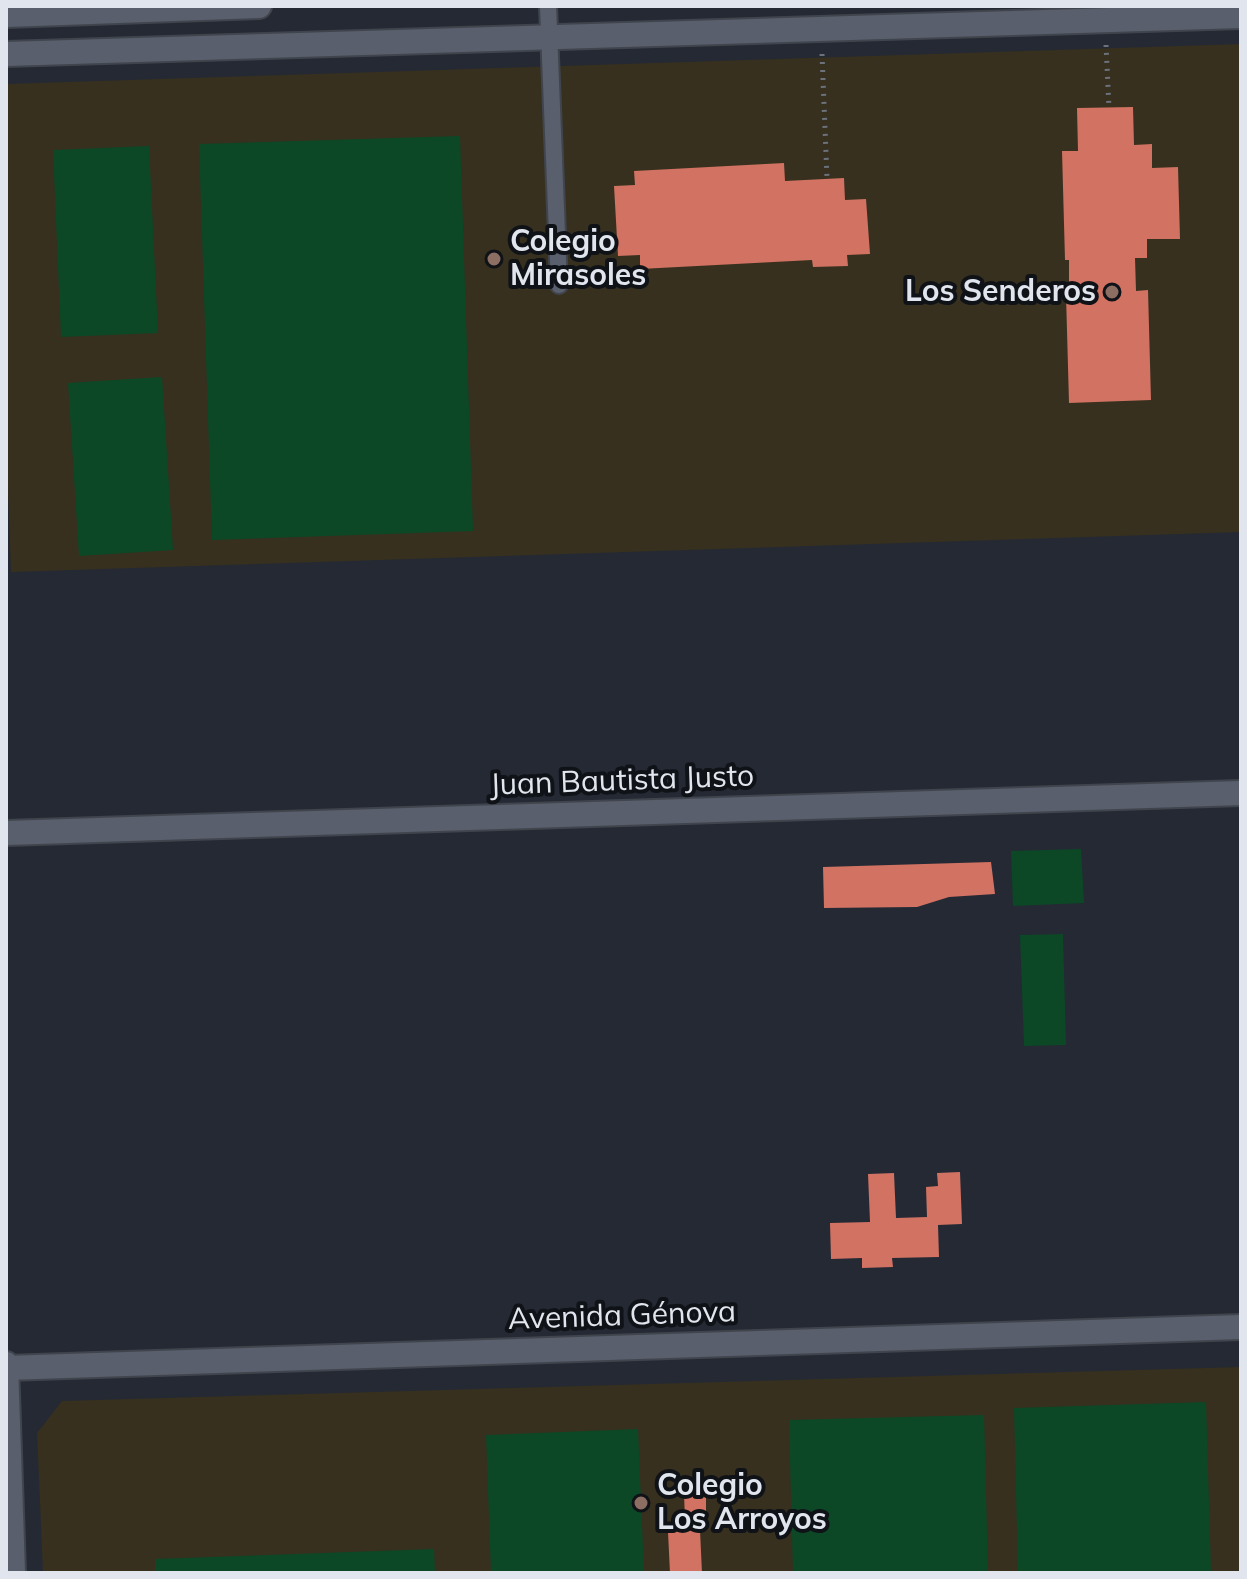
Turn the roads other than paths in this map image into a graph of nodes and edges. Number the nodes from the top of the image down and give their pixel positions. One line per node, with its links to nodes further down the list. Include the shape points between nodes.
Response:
1 (259, 6): 3 (street)
2 (548, 6): 5 (lane)
3 (6, 15)
4 (1241, 16): 5 (street)
5 (548, 37): 6 (street); 7 (lane)
6 (6, 54)
7 (559, 285)
8 (1241, 793): 9 (street, Juan Bautista Justo)
9 (6, 833)
10 (1241, 1327): 11 (street, Avenida Génova)
11 (6, 1367): 12 (street)
12 (13, 1573)

